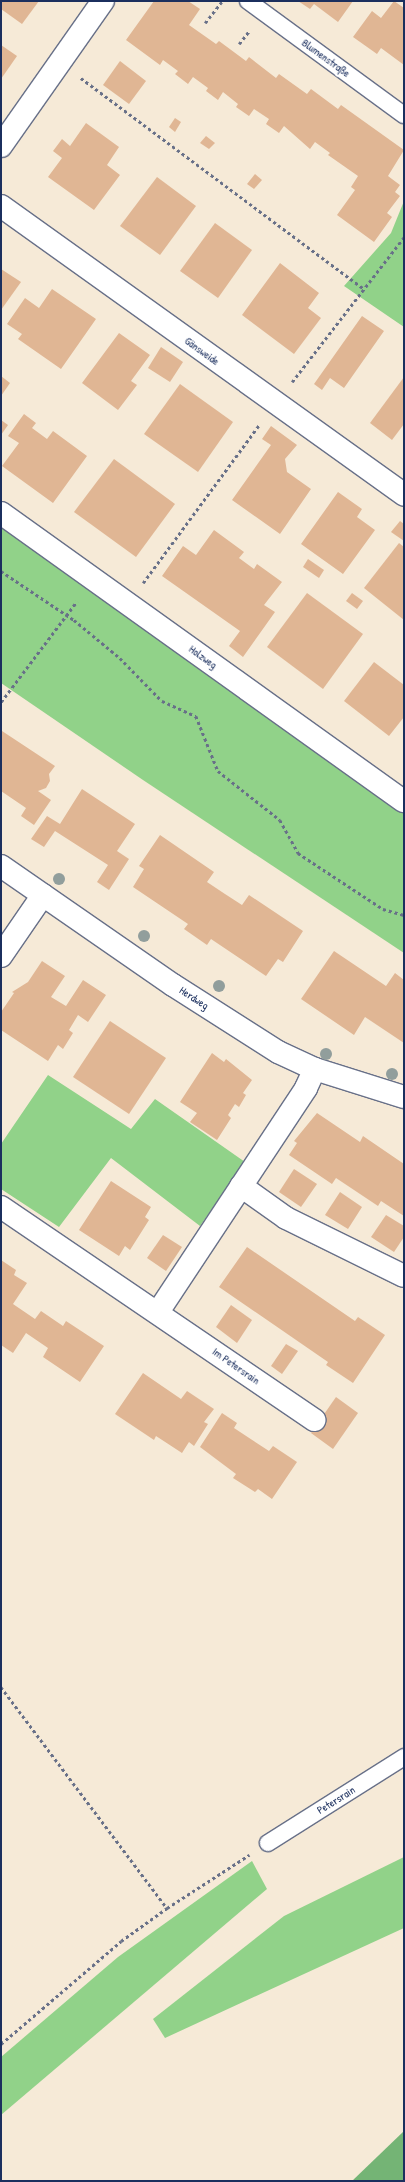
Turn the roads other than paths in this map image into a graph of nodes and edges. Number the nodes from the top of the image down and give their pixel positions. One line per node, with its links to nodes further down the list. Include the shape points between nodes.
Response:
1 (103, 1): 4 (street)
2 (248, 1): 3 (lane, Blumenstraße)
3 (404, 115)
4 (1, 146)
5 (1, 206): 6 (street, Gänsweide)
6 (404, 495)
7 (1, 513): 8 (street, Holzweg)
8 (404, 801)
9 (1, 866): 10 (street, Herdweg)
10 (43, 895): 11 (street); 12 (street, Herdweg, via 173,985 278,1052)
11 (1, 956)
12 (315, 1069): 13 (street, Herdweg); 14 (street, via 306,1088)
13 (404, 1097)
14 (240, 1186): 16 (street, via 286,1218); 17 (street)
15 (1, 1207): 17 (street, Im Petersrain)
16 (404, 1276)
17 (158, 1312): 18 (street, Im Petersrain)
18 (314, 1420)
19 (404, 1757): 20 (lane, Petersrain)
20 (268, 1843)

